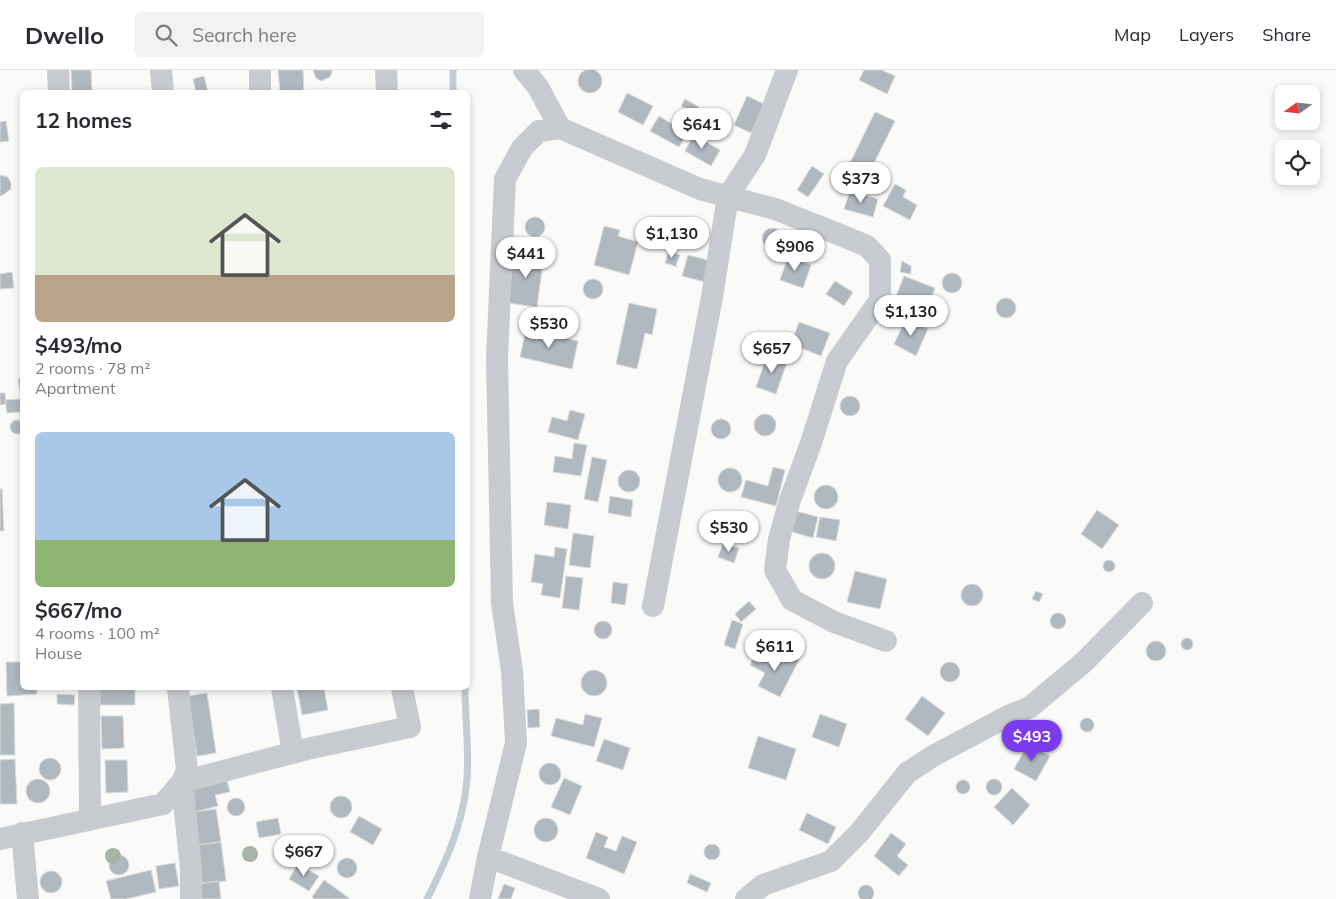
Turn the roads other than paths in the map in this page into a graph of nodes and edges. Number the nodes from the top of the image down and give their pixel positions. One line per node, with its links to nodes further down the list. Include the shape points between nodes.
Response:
1 (58, 70): 7 (street)
2 (161, 70): 8 (street)
3 (260, 70): 9 (street)
4 (386, 70): 10 (street)
5 (524, 70): 11 (street, via 538,86)
6 (784, 71): 12 (street, via 755,155)
7 (59, 90)
8 (163, 90)
9 (260, 90)
10 (387, 90)
11 (560, 128): 12 (street, via 700,189); 25 (street, via 540,131 522,148 505,179 497,358 502,593 512,671 516,743)
12 (728, 196): 14 (street); 15 (street, via 775,209 867,246 880,260 880,300 837,361 790,500 779,539 775,570 792,600 834,622)
13 (1142, 603): 30 (street, via 1084,662 1029,708 1001,720 907,773 859,833 831,861 764,885)
14 (653, 606)
15 (886, 641)
16 (88, 690): 22 (street)
17 (178, 690): 21 (street, via 187,770)
18 (282, 690): 20 (street)
19 (402, 690): 20 (street, via 410,727)
20 (293, 753): 21 (street)
21 (182, 782): 22 (street, via 163,804); 27 (street, via 191,869)
22 (90, 820): 23 (street)
23 (22, 833): 24 (street); 26 (street)
24 (0, 839)
25 (488, 857): 28 (street); 29 (street)
26 (28, 899)
27 (190, 899)
28 (480, 899)
29 (599, 899)
30 (746, 899)

